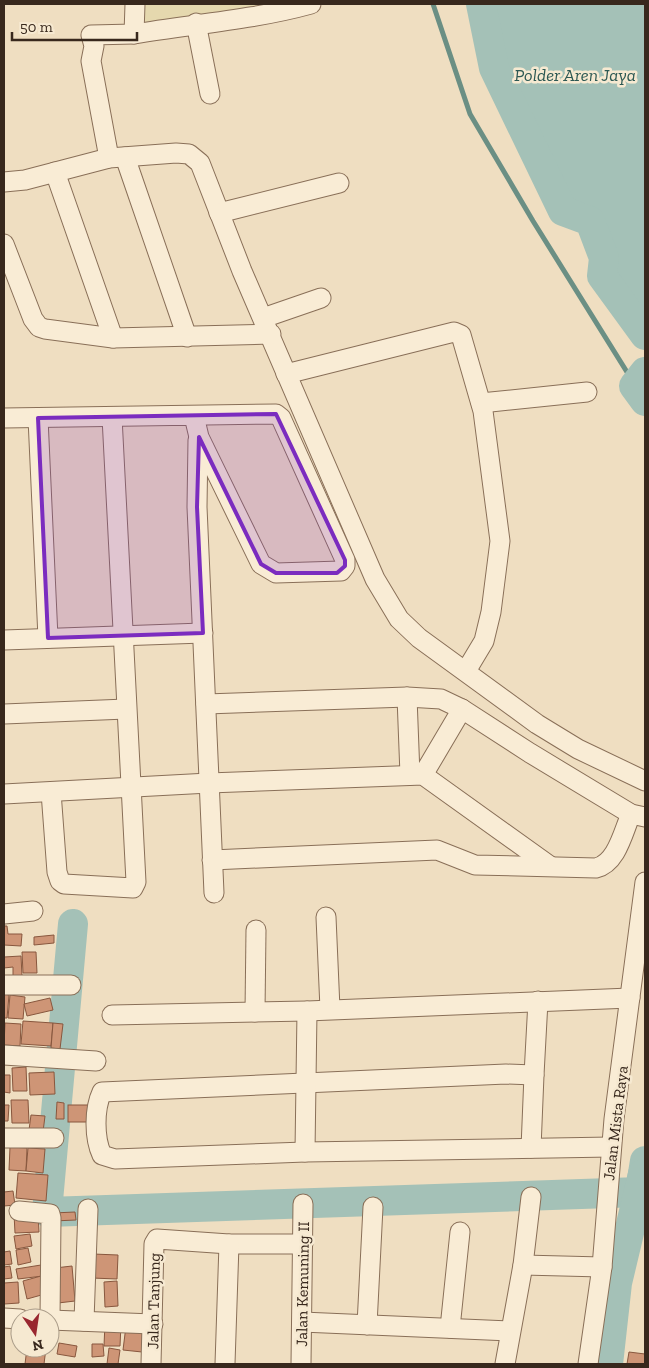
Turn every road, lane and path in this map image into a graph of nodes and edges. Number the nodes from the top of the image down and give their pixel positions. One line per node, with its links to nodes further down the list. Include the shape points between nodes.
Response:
1 (135, 4): 4 (street)
2 (310, 4): 3 (street, via 254,18)
3 (196, 23): 4 (street); 5 (street)
4 (134, 34): 6 (street, via 91,35 94,46 91,61)
5 (210, 94)
6 (117, 158): 7 (street); 10 (street, via 176,153 196,157); 14 (street)
7 (55, 172): 8 (street); 15 (street)
8 (4, 182)
9 (339, 183): 10 (street)
10 (219, 213): 13 (street)
11 (4, 247): 15 (street, via 33,319 40,327)
12 (321, 298): 13 (street)
13 (267, 326): 14 (street); 16 (street)
14 (187, 337): 15 (street)
15 (113, 338)
16 (286, 374): 18 (street, via 454,332 461,335 464,342); 28 (street, via 375,579 399,618 419,638)
17 (587, 392): 18 (street)
18 (481, 403): 28 (street, via 500,541 484,641)
19 (194, 416): 20 (street); 23 (street); 23 (street, via 268,412 281,418 345,560 341,571 276,574 261,564)
20 (112, 417): 22 (street); 25 (street)
21 (4, 418): 22 (street)
22 (38, 418): 26 (street)
23 (199, 437): 24 (street, via 197,507)
24 (203, 633): 25 (street); 30 (street)
25 (123, 636): 26 (street); 31 (street)
26 (48, 638): 27 (street)
27 (4, 640)
28 (466, 671): 35 (street, via 537,724 578,749)
29 (406, 696): 30 (street); 32 (street, via 442,700); 34 (street)
30 (206, 704): 36 (street)
31 (126, 708): 33 (street); 37 (street)
32 (462, 709): 34 (street); 40 (street, via 530,753)
33 (4, 714)
34 (416, 775): 36 (street); 42 (street)
35 (645, 781)
36 (209, 783): 37 (street); 41 (street)
37 (132, 787): 38 (street); 38 (street, via 136,882 129,889 64,884 60,881 56,872)
38 (51, 792): 39 (street)
39 (4, 794)
40 (638, 815): 42 (street, via 605,866)
41 (212, 860): 42 (street, via 437,850 475,865); 44 (street)
42 (550, 866)
43 (645, 882): 51 (street, Jalan Mista Raya)
44 (214, 893)
45 (33, 911): 46 (street)
46 (4, 914)
47 (326, 916): 53 (street)
48 (256, 930): 55 (street)
49 (71, 984): 50 (street)
50 (4, 985)
51 (630, 998): 52 (street); 63 (street, Jalan Mista Raya)
52 (538, 1001): 53 (street); 59 (street)
53 (330, 1010): 54 (street)
54 (307, 1011): 55 (street); 60 (street)
55 (255, 1012): 56 (street)
56 (112, 1015)
57 (4, 1055): 58 (street)
58 (96, 1061)
59 (534, 1075): 60 (street); 64 (street)
60 (306, 1081): 65 (street); 65 (street, via 102,1092 97,1114 97,1145 102,1155 115,1159)
61 (4, 1138): 62 (street)
62 (54, 1138)
63 (611, 1147): 64 (street); 75 (street, Jalan Mista Raya)
64 (531, 1148): 65 (street)
65 (305, 1152)
66 (531, 1197): 74 (street)
67 (303, 1204): 73 (street, Jalan Kemuning II)
68 (373, 1207): 81 (street)
69 (88, 1209): 78 (street)
70 (19, 1211): 76 (street, via 45,1212 52,1218)
71 (460, 1232): 82 (street)
72 (229, 1244): 73 (street); 80 (street, Jalan Tanjung, via 157,1239 154,1244); 85 (street)
73 (303, 1244): 79 (street, Jalan Kemuning II)
74 (523, 1265): 75 (street); 83 (street)
75 (602, 1267): 88 (street, Jalan Mista Raya)
76 (50, 1308)
77 (60, 1320): 78 (street)
78 (84, 1321): 80 (street)
79 (302, 1322): 81 (street); 86 (street, Jalan Kemuning II)
80 (153, 1324): 84 (street, Jalan Tanjung)
81 (367, 1325): 82 (street)
82 (450, 1328): 83 (street)
83 (510, 1331): 87 (street)
84 (151, 1364)
85 (225, 1364)
86 (301, 1364)
87 (505, 1364)
88 (588, 1364)

